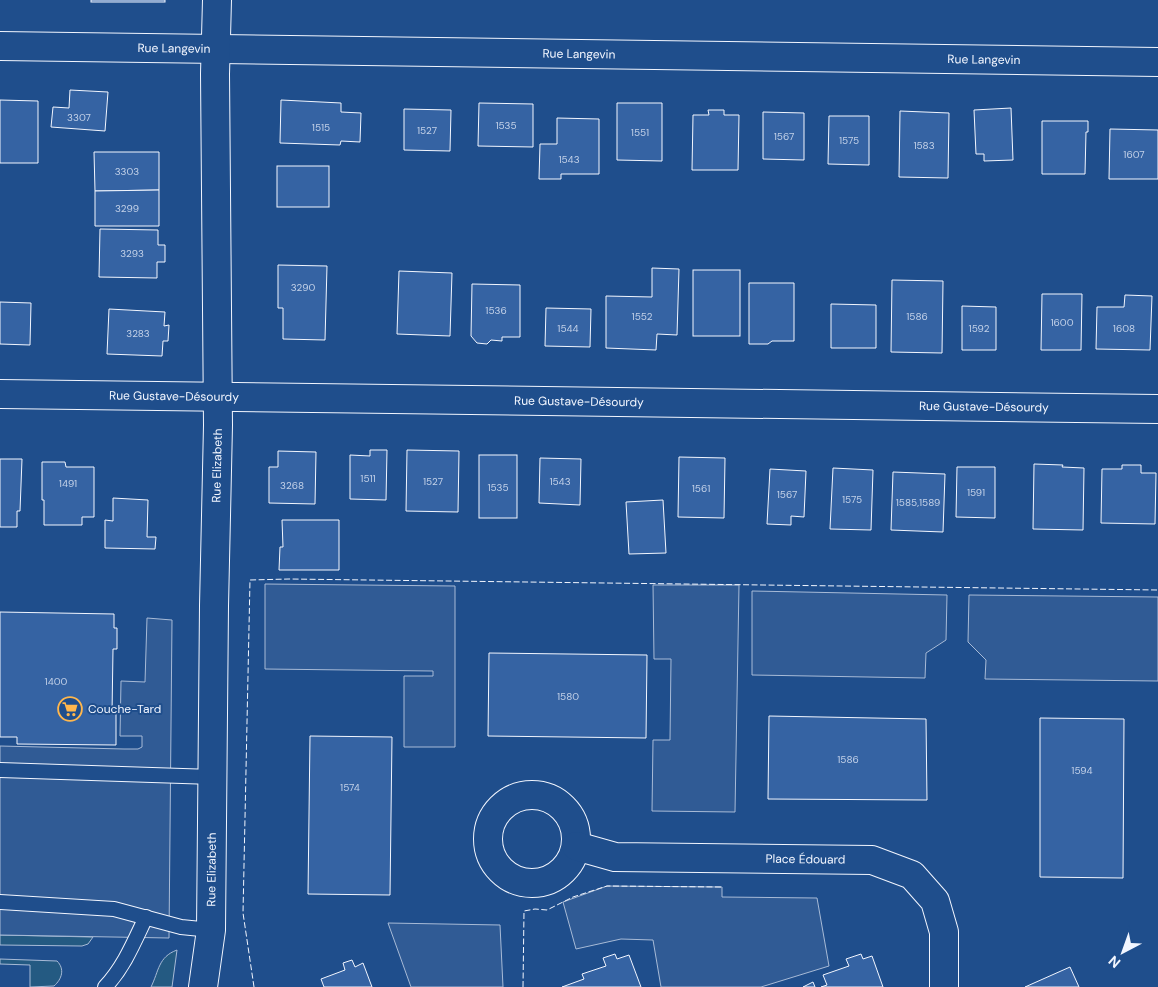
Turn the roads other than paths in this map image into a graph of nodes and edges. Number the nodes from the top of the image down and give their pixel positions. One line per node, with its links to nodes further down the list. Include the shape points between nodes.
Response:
1 (217, 0): 3 (street, Rue Elizabeth)
2 (0, 46): 3 (street, Rue Langevin)
3 (215, 50): 4 (street, Rue Langevin); 6 (street, Rue Elizabeth)
4 (1158, 62)
5 (0, 394): 6 (street, Rue Gustave-Désourdy)
6 (217, 398): 7 (street, Rue Gustave-Désourdy); 9 (street, Rue Elizabeth)
7 (1158, 409)
8 (0, 770): 9 (lane)
9 (213, 777): 13 (street, Rue Elizabeth)
10 (576, 846): 17 (street, Place Édouard, via 615,857 872,860 912,875 935,901 944,932)
11 (0, 902): 12 (lane, via 114,909)
12 (146, 917): 13 (lane, via 181,927); 14 (lane, via 130,952)
13 (211, 930): 15 (street, Rue Elizabeth); 16 (street, Rue Elizabeth)
14 (106, 987)
15 (203, 987)
16 (218, 987)
17 (944, 987)

